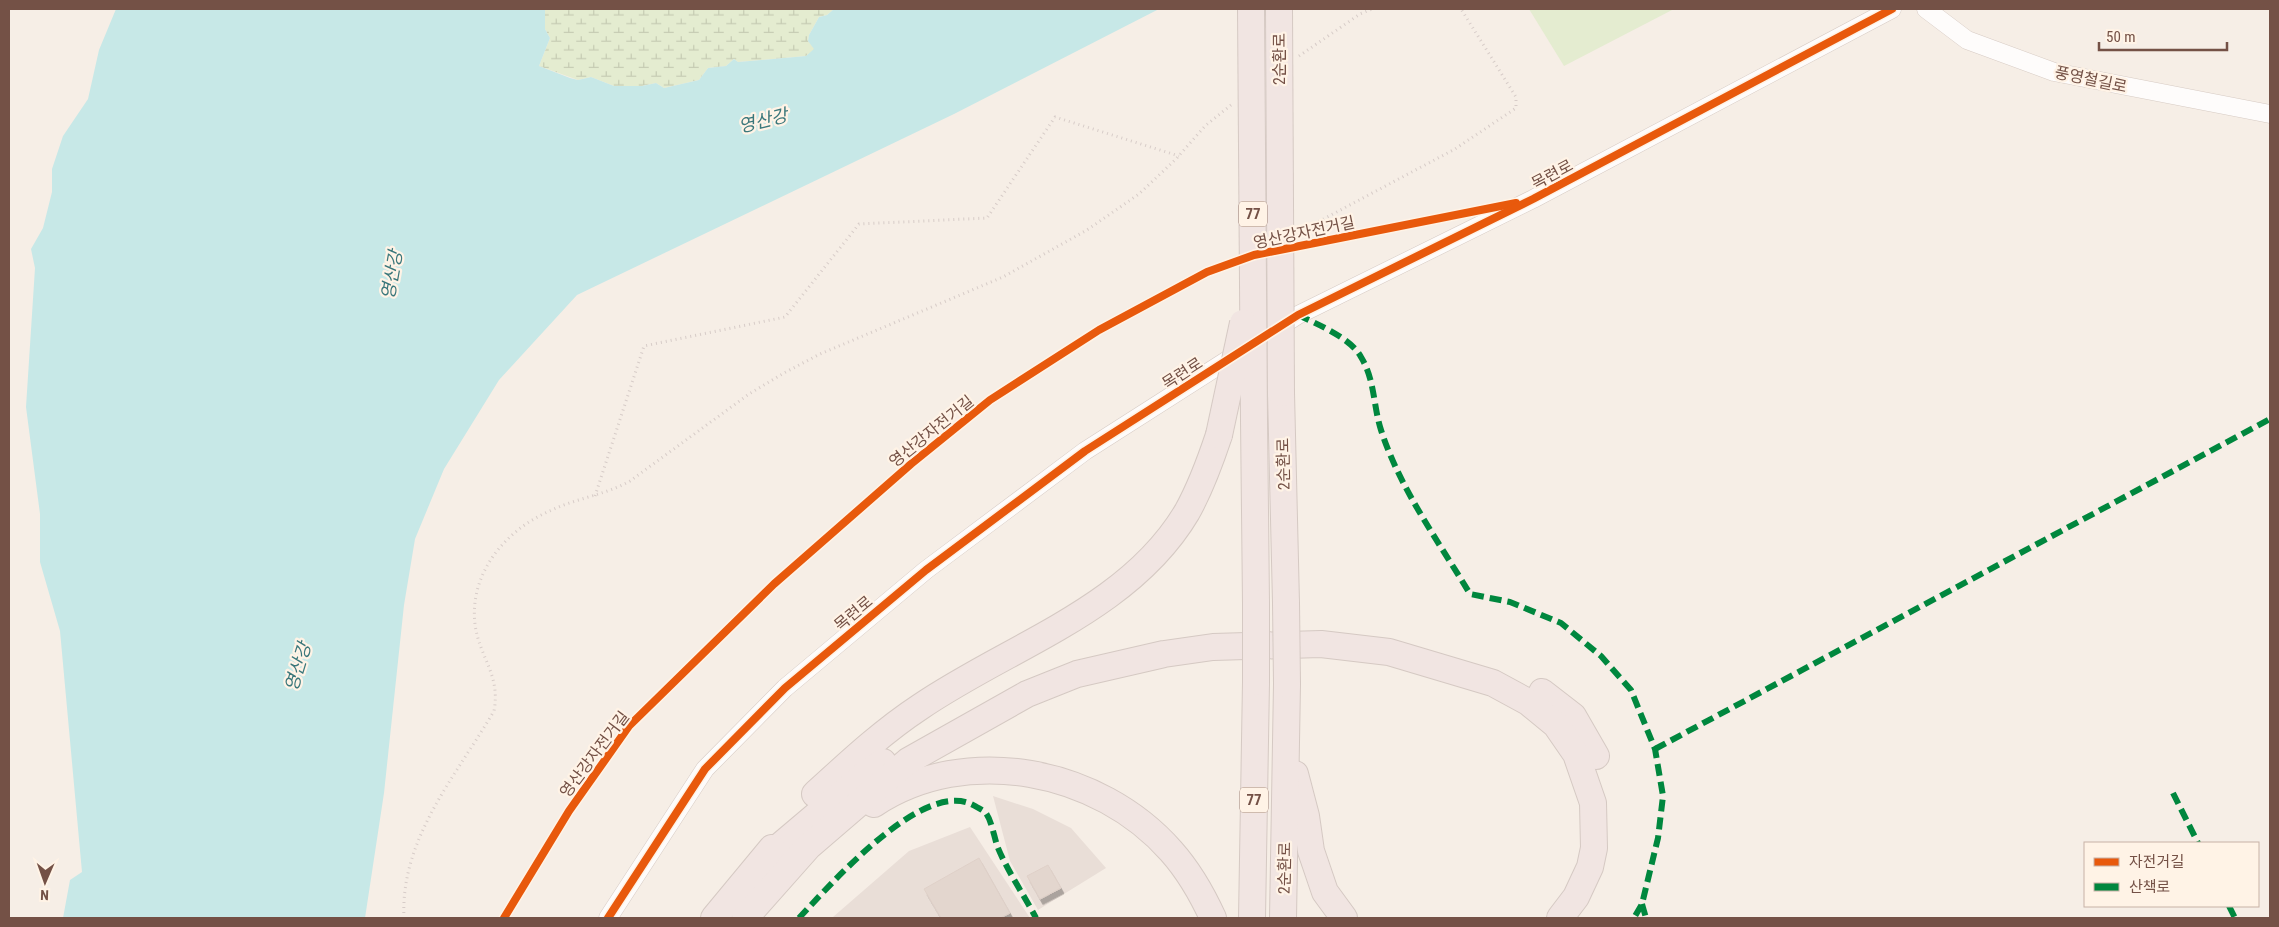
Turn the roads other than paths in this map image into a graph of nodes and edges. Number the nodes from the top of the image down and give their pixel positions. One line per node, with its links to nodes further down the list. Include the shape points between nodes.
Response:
1 (1251, 9): 6 (highway, 2순환로 / 77, bridge)
2 (1279, 9): 7 (highway, 2순환로 / 77, bridge)
3 (1892, 9): 10 (street, 목련로, via 1533,199 1298,315 1085,451 926,570 785,688 705,768)
4 (1926, 9): 5 (street, 풍영철길로, via 1967,40 2054,72)
5 (2270, 114)
6 (1253, 283): 9 (highway, bridge, via 1219,435 1204,478 1186,513 1144,566 1081,614 912,712 860,753 803,806); 14 (highway, 2순환로 / 77, bridge, via 1256,682)
7 (1287, 745): 15 (highway, 2순환로 / 77); 16 (highway, via 1325,892)
8 (808, 847): 12 (highway); 13 (highway, via 892,792 940,776 1013,770 1084,788 1118,807 1171,851 1192,878); 17 (highway, via 908,761 1027,694 1077,674 1205,648 1321,644 1389,652 1493,683 1528,702 1556,725 1576,754 1587,780 1593,810 1594,848 1590,867 1576,897)
9 (761, 862): 11 (highway); 18 (highway, via 899,751 998,692 1040,674 1137,644 1178,636 1310,630 1403,641 1498,668 1534,686 1573,716 1596,757 1605,780 1610,808 1611,846 1601,885)
10 (608, 918)
11 (714, 918)
12 (745, 918)
13 (1213, 918)
14 (1252, 918)
15 (1283, 918)
16 (1344, 918)
17 (1560, 918)
18 (1581, 918)

